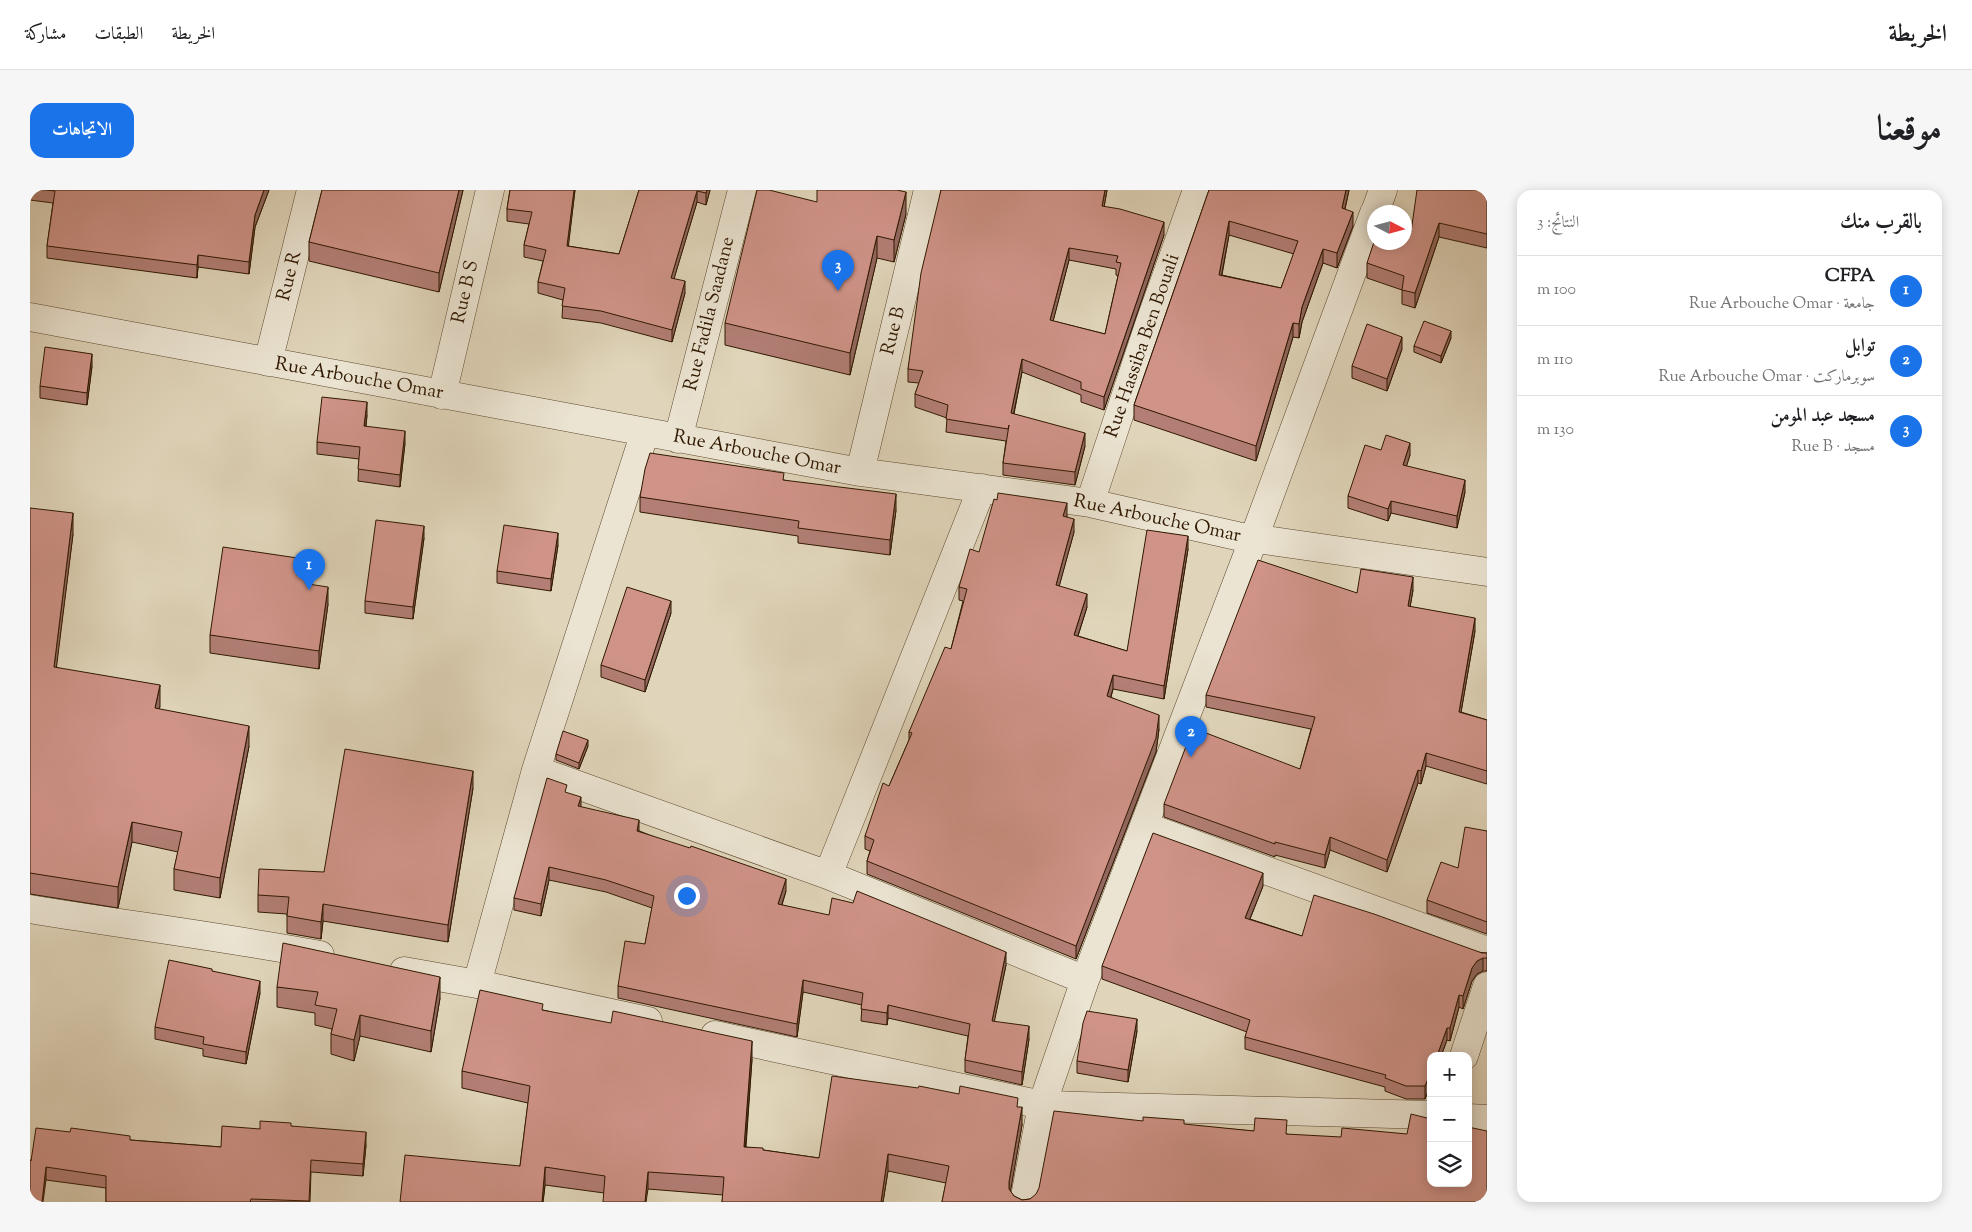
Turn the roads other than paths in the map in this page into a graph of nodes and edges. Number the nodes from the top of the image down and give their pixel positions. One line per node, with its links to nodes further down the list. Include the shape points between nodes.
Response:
1 (311, 190): 10 (street, Rue R)
2 (490, 190): 11 (street, Rue B S)
3 (742, 190): 13 (street, Rue Fadila Saadane)
4 (928, 190): 14 (street, Rue B)
5 (1197, 190): 16 (street, Rue Hassiba Ben Bouali)
6 (1383, 190): 7 (street)
7 (1378, 205)
8 (1367, 234): 17 (street)
9 (30, 317): 10 (street, Rue Arbouche Omar)
10 (268, 362): 11 (street, Rue Arbouche Omar)
11 (442, 394): 12 (street, Rue Arbouche Omar)
12 (646, 432): 13 (street, Rue Arbouche Omar); 19 (street)
13 (678, 438): 14 (street, Rue Arbouche Omar)
14 (860, 472): 15 (street, Rue Arbouche Omar)
15 (982, 488): 16 (street, Rue Arbouche Omar); 21 (street)
16 (1090, 503): 17 (street, Rue Arbouche Omar)
17 (1254, 538): 18 (street, Rue Arbouche Omar); 20 (street)
18 (1487, 572)
19 (536, 770): 21 (street); 27 (street)
20 (1144, 826): 23 (street); 26 (street)
21 (828, 876): 26 (street)
22 (30, 909): 24 (street)
23 (1487, 951)
24 (342, 959)
25 (380, 966): 27 (street)
26 (1085, 980): 30 (street)
27 (477, 984): 30 (street)
28 (1487, 986): 29 (street)
29 (1465, 1052)
30 (1042, 1105): 31 (street); 34 (street)
31 (1427, 1115)
32 (1472, 1118): 33 (street)
33 (1487, 1119)
34 (1024, 1202)

